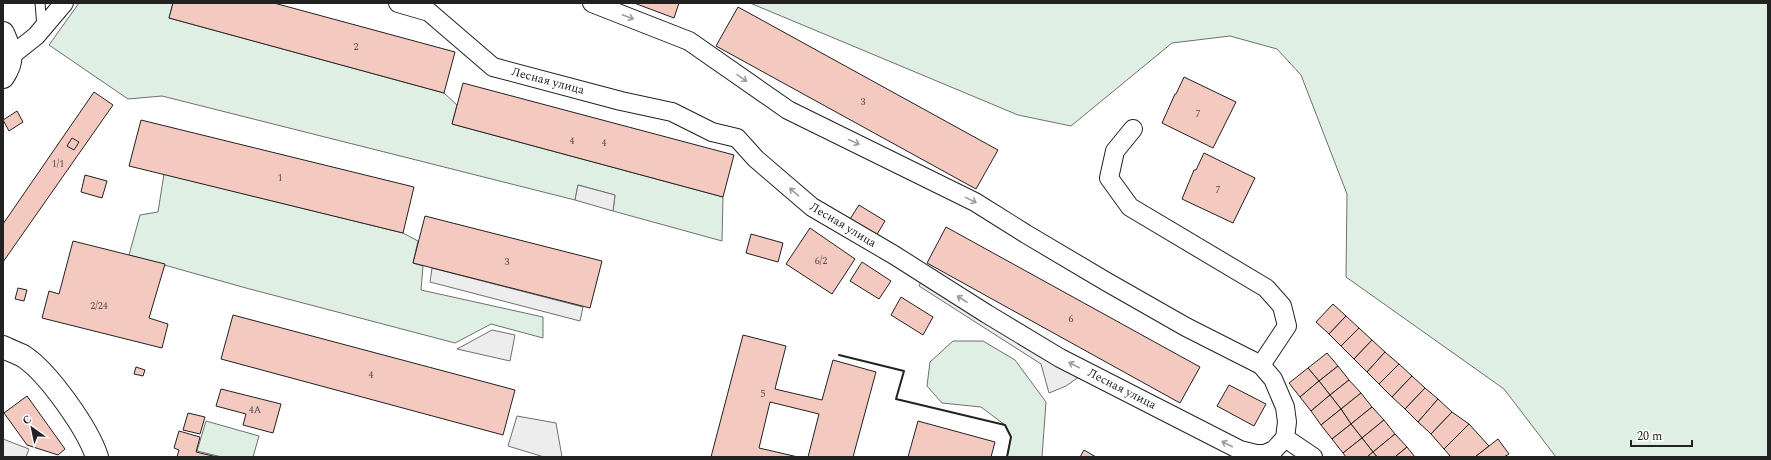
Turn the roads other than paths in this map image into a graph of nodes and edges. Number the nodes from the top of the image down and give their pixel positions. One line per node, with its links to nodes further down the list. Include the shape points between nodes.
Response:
1 (40, 3): 5 (lane)
2 (64, 3): 5 (street)
3 (398, 3): 12 (street, Лесная улица, one-way to 3, via 1274,450 1265,454 1240,450 1060,358 894,255 812,208 756,160 737,138 712,132 672,112 493,67 429,12)
4 (592, 3): 11 (street, one-way to 11, via 689,41 788,110 975,202 1107,282 1186,327)
5 (42, 28): 7 (street)
6 (3, 33): 7 (street)
7 (12, 55): 8 (street, via 9,68)
8 (3, 77)
9 (1133, 129): 11 (street, via 1115,151 1109,178 1130,207 1266,288 1282,306 1286,326)
10 (3, 347): 13 (street, via 23,357 40,371 64,400 93,443)
11 (1261, 365): 12 (street, via 1273,379 1285,407)
12 (1285, 438): 14 (street)
13 (97, 457)
14 (1313, 457)

